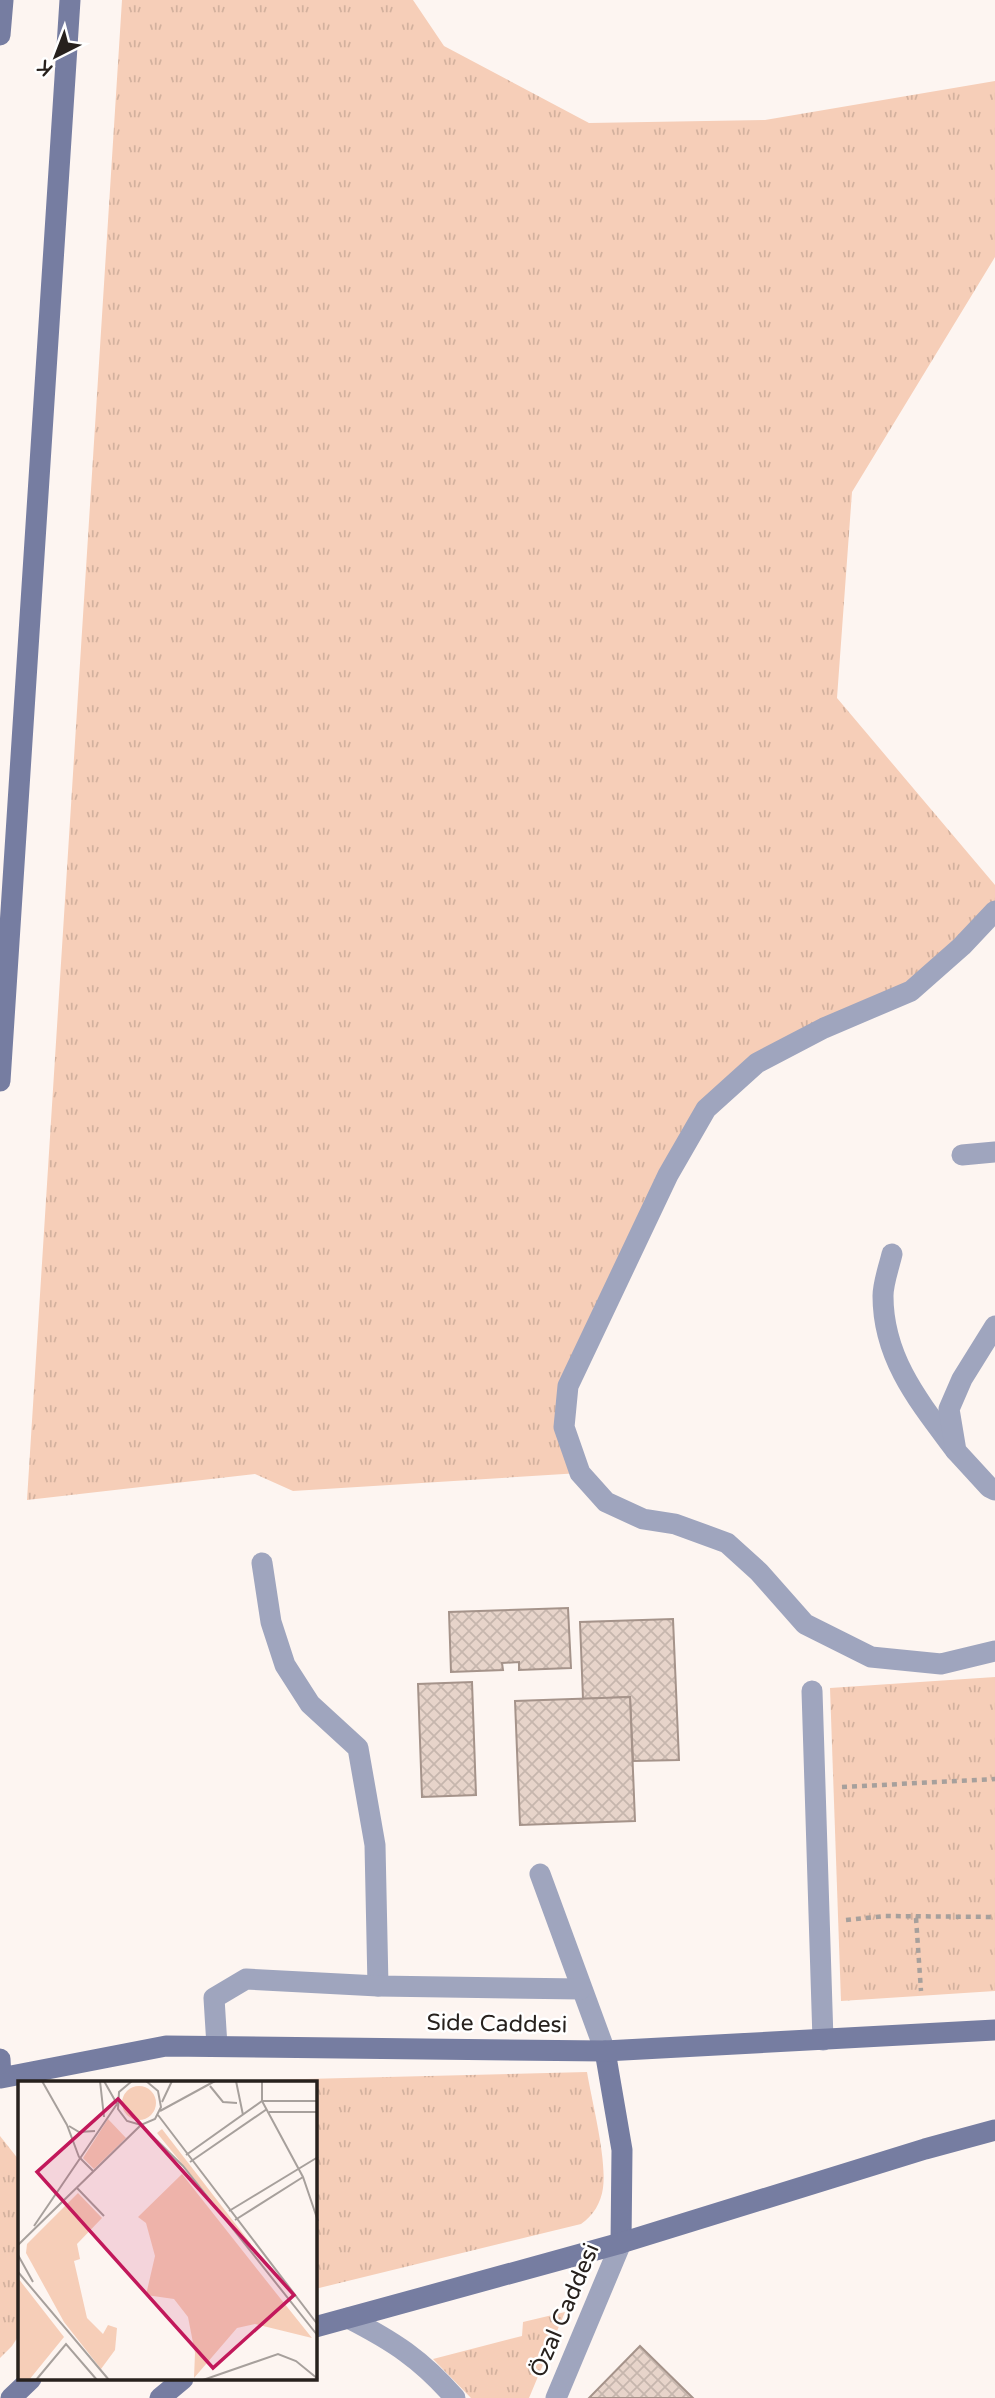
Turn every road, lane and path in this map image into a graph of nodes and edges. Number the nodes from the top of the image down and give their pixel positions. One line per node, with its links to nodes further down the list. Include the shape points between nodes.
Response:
1 (3, 0): 3 (main road)
2 (70, 0): 5 (main road)
3 (0, 35)
4 (995, 911): 13 (street, via 911,991 757,1063 706,1109 668,1175 568,1386 564,1427 580,1474 606,1502 643,1519 675,1524 727,1543 805,1624 871,1657 940,1664)
5 (0, 1081)
6 (995, 1152): 7 (street)
7 (962, 1155)
8 (892, 1254): 10 (street, via 883,1294 887,1336 909,1387)
9 (995, 1326): 10 (street, via 949,1409)
10 (956, 1451): 11 (street)
11 (995, 1490)
12 (262, 1563): 21 (street, via 271,1622 285,1665 310,1704 358,1748 374,1845)
13 (995, 1651)
14 (812, 1691): 25 (street)
15 (995, 1779): 16 (path)
16 (829, 1787)
17 (540, 1874): 22 (street)
18 (995, 1917): 19 (path)
19 (916, 1918): 20 (path); 23 (path)
20 (834, 1922)
21 (378, 1986): 22 (street); 26 (street, via 246,1979 214,1998)
22 (581, 1989): 27 (street)
23 (921, 1991)
24 (995, 2030): 25 (main road, Side Caddesi)
25 (822, 2040): 27 (main road, Side Caddesi)
26 (217, 2046): 27 (main road, Side Caddesi); 28 (main road, Side Caddesi, via 166,2046)
27 (605, 2051): 31 (main road, via 622,2150)
28 (0, 2071): 29 (main road)
29 (18, 2093)
30 (995, 2130): 31 (main road)
31 (621, 2243): 32 (main road); 41 (street, Özal Caddesi)
32 (348, 2318): 33 (main road); 40 (street, via 411,2354)
33 (317, 2326)
34 (30, 2380): 37 (main road)
35 (39, 2380): 38 (main road)
36 (182, 2380): 39 (main road)
37 (10, 2398)
38 (35, 2398)
39 (160, 2398)
40 (454, 2398)
41 (556, 2398)

